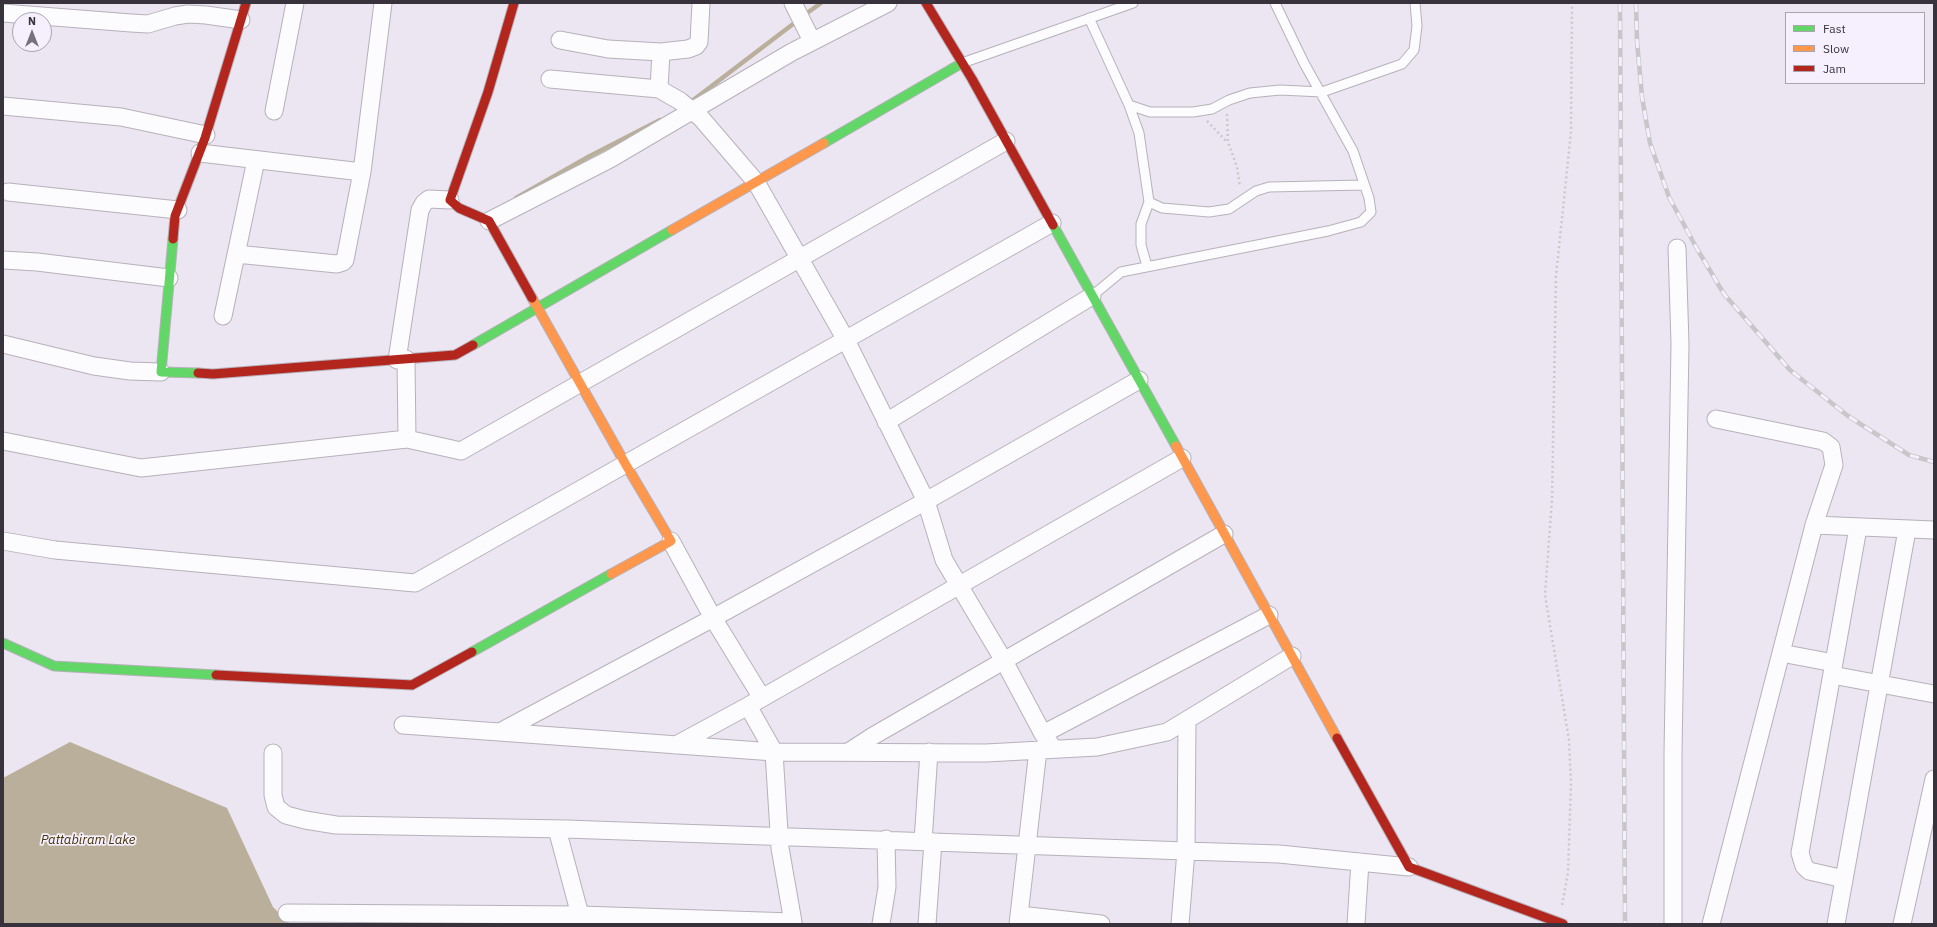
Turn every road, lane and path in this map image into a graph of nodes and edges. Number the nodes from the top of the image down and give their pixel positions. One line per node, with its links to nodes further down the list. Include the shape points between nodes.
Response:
1 (246, 3): 15 (street)
2 (295, 3): 27 (street)
3 (383, 3): 34 (street)
4 (514, 3): 38 (street, via 488,92)
5 (701, 3): 18 (street, via 701,33 696,46)
6 (888, 3): 16 (street)
7 (926, 3): 19 (street)
8 (1133, 3): 14 (lane)
9 (1275, 3): 22 (lane, via 1304,63)
10 (1415, 3): 22 (lane, via 1417,26 1414,50 1402,64)
11 (1572, 3): 109 (path, via 1571,132 1556,276 1552,499 1545,595 1569,740 1571,776 1568,873)
12 (796, 8): 16 (street)
13 (3, 13): 15 (street, via 148,24 188,14)
14 (1089, 18): 19 (lane); 24 (lane)
15 (241, 20): 29 (street)
16 (809, 35): 26 (street)
17 (560, 40): 18 (street, via 608,49)
18 (661, 52): 21 (street)
19 (962, 63): 30 (street); 35 (street)
20 (550, 79): 21 (street)
21 (659, 90): 26 (street)
22 (1322, 92): 23 (lane, via 1280,90 1257,92); 36 (lane, via 1353,151)
23 (1229, 100): 28 (lane, via 1212,109); 31 (path, via 1226,122)
24 (1129, 105): 28 (lane, via 1150,112); 40 (lane, via 1139,133)
25 (3, 106): 29 (street, via 121,117)
26 (693, 110): 35 (street); 42 (street, via 610,159)
27 (274, 111)
28 (1199, 111): 31 (path, via 1212,129)
29 (206, 135): 32 (street)
30 (1006, 141): 43 (street); 46 (street)
31 (1228, 142): 39 (path, via 1237,167)
32 (200, 153): 33 (street); 41 (street)
33 (256, 160): 34 (street); 45 (street)
34 (362, 172): 45 (street, via 343,262 337,264)
35 (756, 182): 46 (street); 51 (street)
36 (1364, 185): 39 (lane, via 1269,188); 48 (lane, via 1371,212 1361,222 1328,231)
37 (8, 192): 41 (street)
38 (450, 200): 42 (street, via 459,208); 55 (street, via 429,198 420,210)
39 (1241, 200): 40 (lane, via 1229,209 1210,212 1162,208)
40 (1149, 202): 48 (lane, via 1141,224)
41 (178, 210): 49 (street, via 175,216)
42 (489, 221): 51 (street)
43 (1052, 223): 50 (street); 53 (street)
44 (1677, 248): 115 (street, via 1680,344 1673,753)
45 (236, 254): 52 (street)
46 (799, 258): 53 (street); 58 (street)
47 (3, 260): 49 (street)
48 (1147, 266): 50 (lane, via 1121,272)
49 (169, 278): 56 (street)
50 (1092, 296): 57 (street); 60 (street)
51 (538, 309): 55 (street, via 455,355); 58 (street)
52 (223, 316)
53 (846, 340): 60 (street); 64 (street)
54 (3, 344): 56 (street, via 94,366)
55 (402, 360): 56 (street, via 213,374); 61 (street)
56 (161, 372)
57 (1139, 380): 63 (street); 65 (street)
58 (580, 382): 61 (street, via 461,451); 64 (street)
59 (1716, 419): 66 (street, via 1812,438 1831,447 1834,465)
60 (886, 422): 65 (street)
61 (407, 439): 62 (street, via 141,468)
62 (3, 441)
63 (1182, 458): 70 (street); 73 (street)
64 (626, 465): 71 (street, via 415,583 55,550); 72 (street)
65 (926, 501): 73 (street, via 944,560); 75 (street)
66 (1814, 526): 67 (street); 77 (street)
67 (1858, 528): 68 (street); 80 (street)
68 (1907, 530): 69 (street); 81 (street)
69 (1934, 530)
70 (1224, 534): 74 (street); 79 (street)
71 (3, 541)
72 (671, 541): 75 (street); 76 (street, via 412,684 54,666)
73 (958, 586): 79 (street); 83 (street)
74 (1269, 615): 78 (street); 87 (street)
75 (713, 618): 83 (street); 86 (street)
76 (3, 643)
77 (1781, 653): 80 (street); 116 (street)
78 (1292, 656): 84 (street); 102 (street)
79 (1004, 661): 87 (street); 90 (street)
80 (1833, 669): 81 (street); 103 (street, via 1800,853 1804,866 1810,871)
81 (1878, 684): 82 (street); 103 (street)
82 (1934, 694)
83 (755, 702): 88 (street); 91 (street)
84 (1187, 720): 89 (street, via 1167,732 1097,747); 100 (street)
85 (403, 725): 86 (street)
86 (500, 732): 88 (street)
87 (1043, 734): 89 (street)
88 (676, 745): 91 (street)
89 (1046, 749): 92 (street, via 986,753); 99 (street)
90 (850, 751): 91 (street); 92 (street)
91 (774, 752): 96 (street)
92 (929, 752): 98 (street)
93 (273, 753): 95 (street, via 273,795 276,807 286,815 336,825)
94 (1934, 779): 118 (street)
95 (557, 828): 96 (street); 105 (street)
96 (779, 836): 97 (street); 108 (street)
97 (886, 839): 98 (street); 110 (street, via 887,887)
98 (928, 842): 99 (street); 111 (street)
99 (1028, 845): 100 (street); 107 (street)
100 (1186, 851): 101 (street, via 1279,854); 113 (street)
101 (1360, 862): 102 (street); 114 (street)
102 (1409, 867): 109 (street, via 1527,915)
103 (1844, 879): 117 (street)
104 (287, 913): 106 (street)
105 (580, 916): 106 (street); 108 (street, via 779,920)
106 (413, 919)
107 (1019, 920): 112 (street)
108 (793, 923)
109 (1561, 923)
110 (881, 924)
111 (927, 924)
112 (1101, 924)
113 (1180, 924)
114 (1356, 924)
115 (1673, 924)
116 (1711, 924)
117 (1836, 924)
118 (1902, 924)

